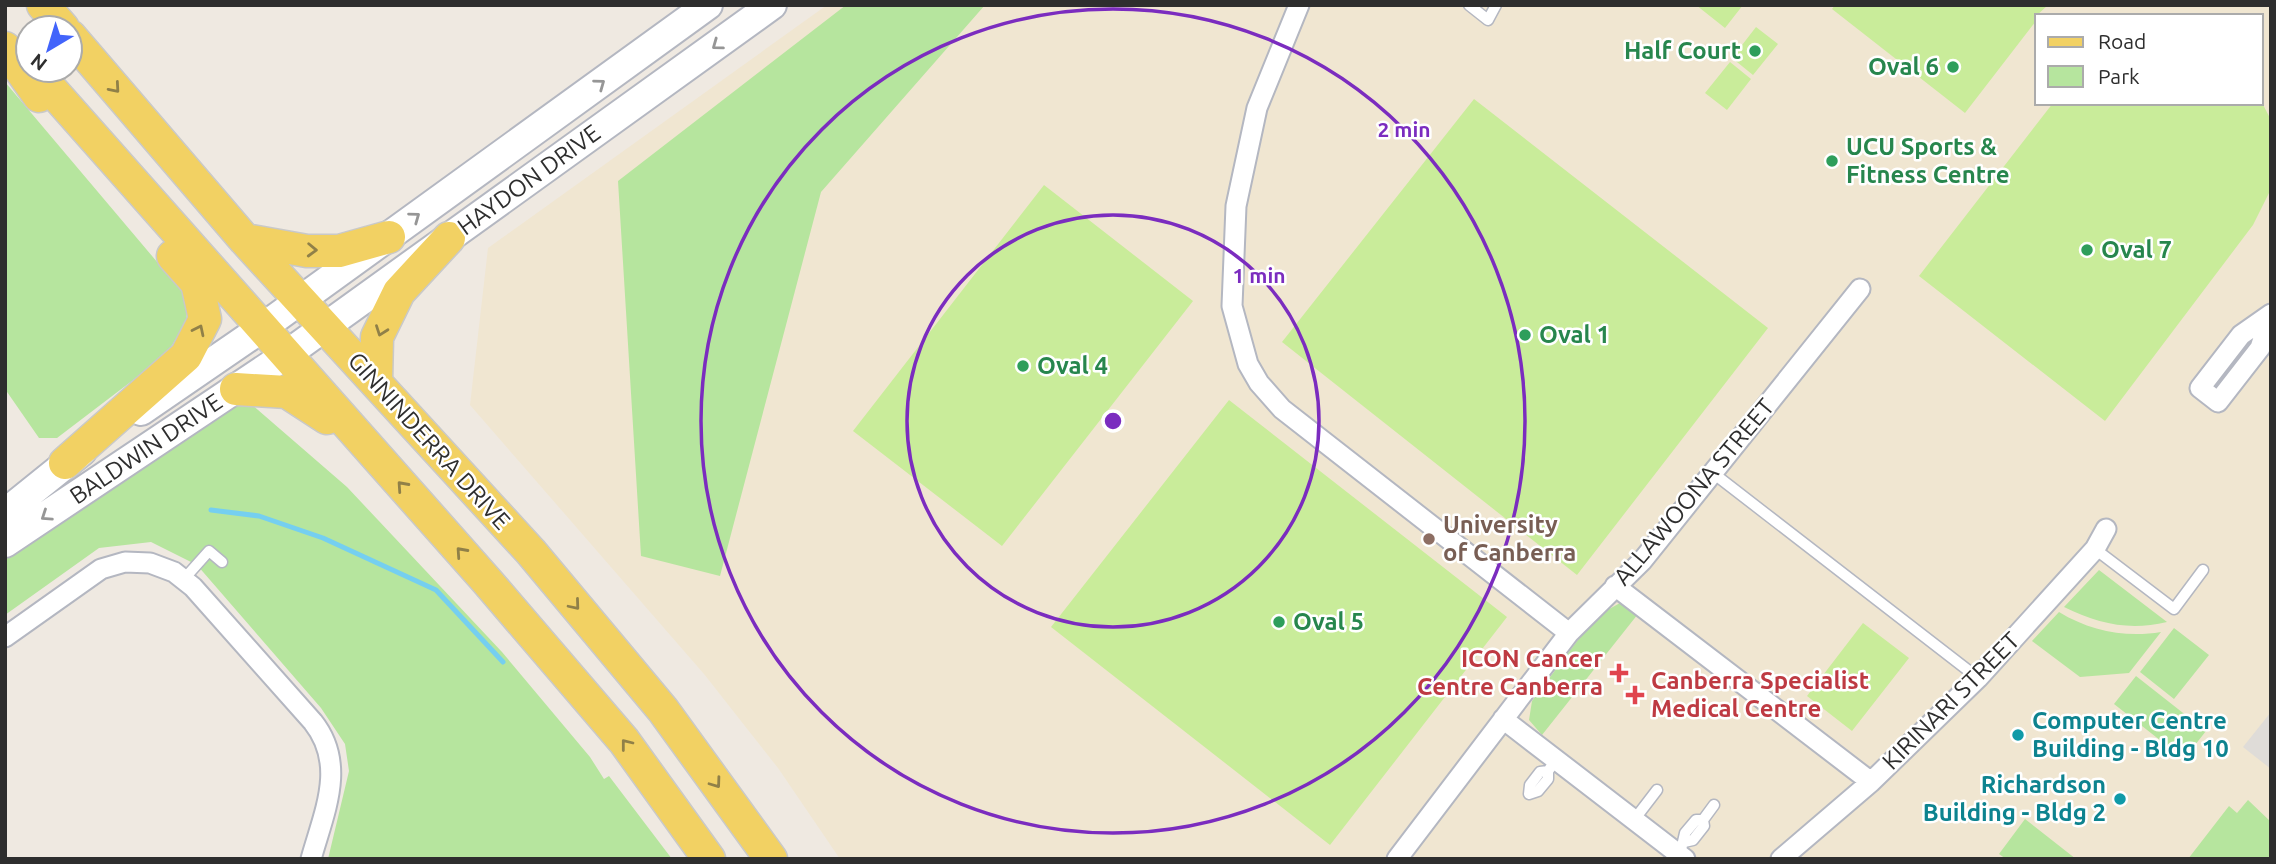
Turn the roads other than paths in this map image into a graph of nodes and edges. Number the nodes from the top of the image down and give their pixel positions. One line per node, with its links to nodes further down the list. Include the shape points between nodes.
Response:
1 (708, 5): 9 (main road, HAYDON DRIVE, one-way to 1)
2 (772, 5): 10 (main road, HAYDON DRIVE, one-way to 10)
3 (1299, 5): 30 (street, via 1257,108 1236,206 1232,306 1248,364 1282,409)
4 (1469, 5): 5 (lane, via 1488,20)
5 (1496, 5)
6 (5, 48): 20 (main road, one-way to 6, via 186,355 205,320 197,283 54,118)
7 (84, 52): 11 (main road, GINNINDERRA DRIVE, one-way to 11)
8 (46, 84): 15 (main road, GINNINDERRA DRIVE)
9 (388, 236): 11 (main road, one-way to 9, via 307,251 340,251); 13 (main road, HAYDON DRIVE)
10 (449, 238): 14 (main road, HAYDON DRIVE); 17 (main road, one-way to 17, via 399,292 377,337)
11 (245, 240): 13 (main road, GINNINDERRA DRIVE)
12 (1860, 289): 21 (street, ALLAWOONA STREET)
13 (301, 300): 14 (main road, GINNINDERRA DRIVE); 15 (main road, HAYDON DRIVE)
14 (325, 327): 16 (main road, HAYDON DRIVE); 17 (main road, GINNINDERRA DRIVE)
15 (262, 328): 16 (main road, GINNINDERRA DRIVE); 20 (main road, BALDWIN DRIVE)
16 (286, 355): 18 (main road, BALDWIN DRIVE); 19 (main road, GINNINDERRA DRIVE)
17 (376, 382): 41 (main road, GINNINDERRA DRIVE, one-way to 41, via 531,552 663,710)
18 (236, 389): 19 (main road, via 278,390 296,396); 24 (main road, BALDWIN DRIVE, one-way to 24)
19 (368, 449): 40 (main road, GINNINDERRA DRIVE, one-way to 19, via 624,741)
20 (65, 463): 22 (main road, BALDWIN DRIVE)
21 (1713, 473): 29 (street, ALLAWOONA STREET, via 1642,561); 32 (lane)
22 (5, 513)
23 (2106, 529): 25 (street, KIRINARI STREET)
24 (5, 543)
25 (2095, 550): 27 (lane, via 2174,609); 32 (street, KIRINARI STREET)
26 (222, 562): 28 (lane, via 209,551)
27 (2203, 570)
28 (184, 579): 31 (street, via 150,563 113,565); 39 (street, via 325,740 332,783)
29 (1615, 586): 30 (street, ALLAWOONA STREET); 34 (street)
30 (1569, 633): 33 (street, ALLAWOONA STREET)
31 (5, 637)
32 (1978, 678): 34 (street, KIRINARI STREET)
33 (1503, 719): 37 (street, via 1552,766); 42 (street, ALLAWOONA STREET)
34 (1871, 782): 43 (street, KIRINARI STREET)
35 (1657, 790): 37 (lane)
36 (1714, 805): 38 (lane, via 1685,833)
37 (1634, 820): 38 (street)
38 (1682, 851)
39 (311, 859)
40 (709, 859)
41 (771, 859)
42 (1397, 859)
43 (1781, 859)

